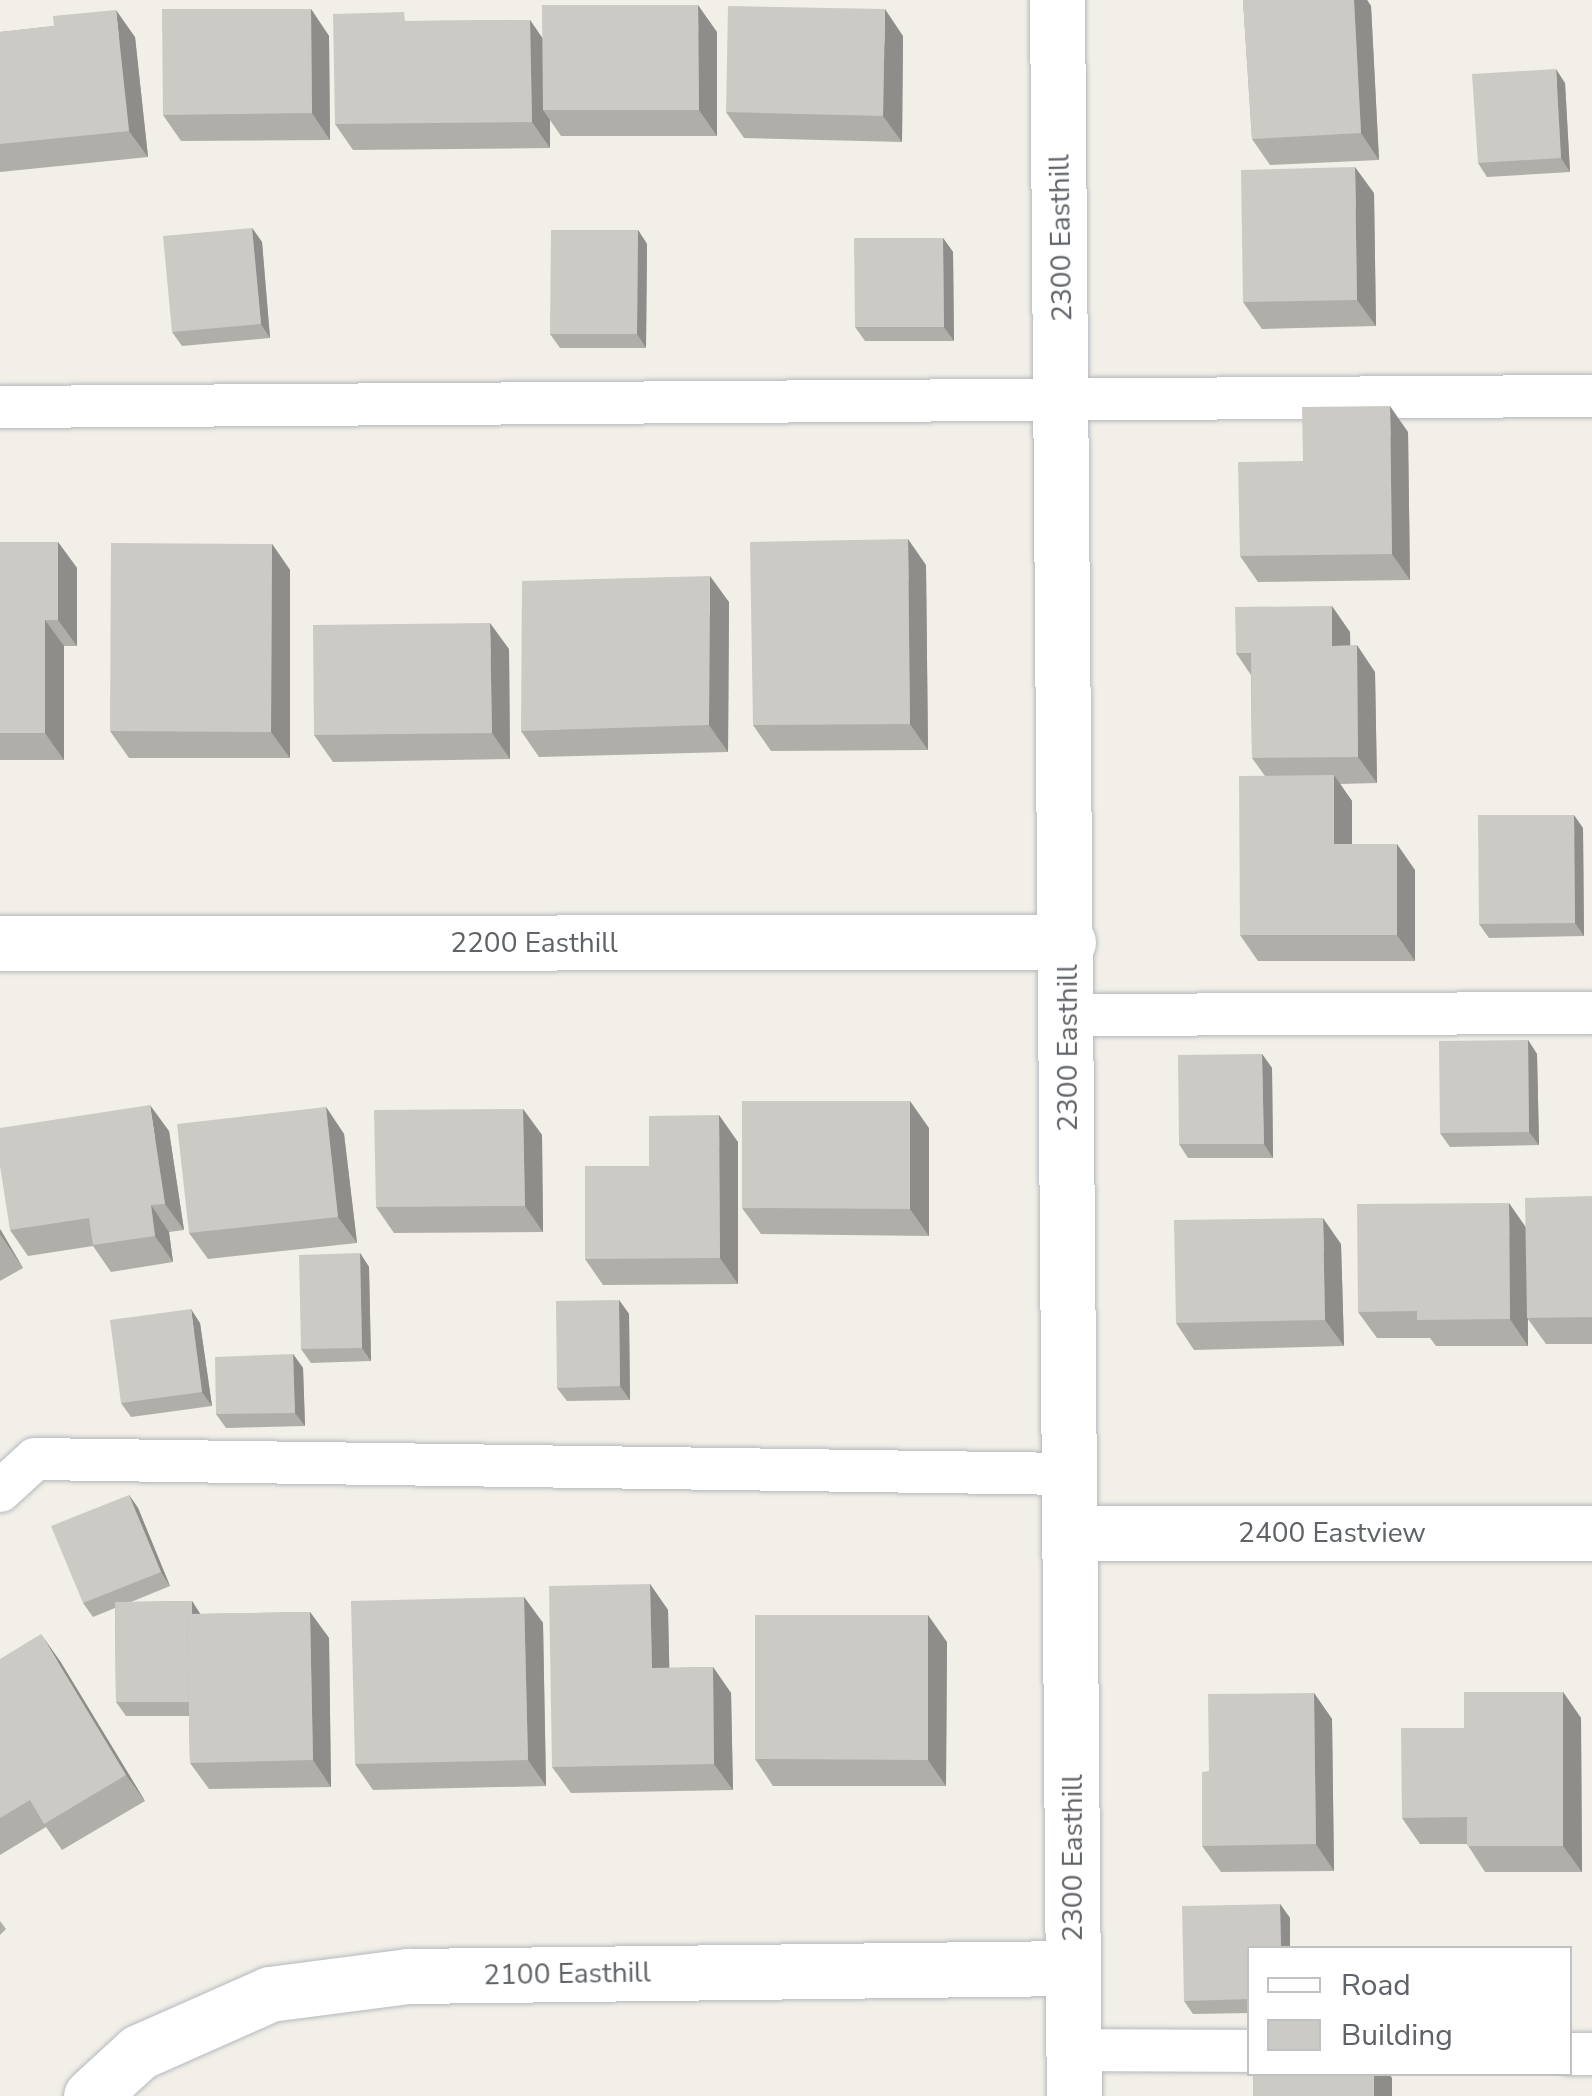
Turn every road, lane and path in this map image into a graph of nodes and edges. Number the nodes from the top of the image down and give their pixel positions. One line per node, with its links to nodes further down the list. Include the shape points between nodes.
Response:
1 (1057, 0): 3 (street, 2300 Easthill)
2 (1592, 396): 3 (lane)
3 (1064, 398): 4 (lane); 5 (street, 2300 Easthill)
4 (0, 407)
5 (1068, 942): 6 (street, 2200 Easthill); 8 (street, 2300 Easthill)
6 (0, 943)
7 (1592, 1013): 8 (lane)
8 (1068, 1015): 9 (street, 2300 Easthill)
9 (1072, 1474): 10 (lane, via 35,1459); 11 (street, 2300 Easthill)
10 (0, 1490)
11 (1072, 1533): 12 (street, 2400 Eastview); 13 (street, 2300 Easthill)
12 (1592, 1533)
13 (1073, 1968): 15 (street, 2300 Easthill); 16 (street, 2100 Easthill, via 408,1976 290,1991 139,2052)
14 (1247, 2051): 15 (lane)
15 (1074, 2073)
16 (91, 2096)

